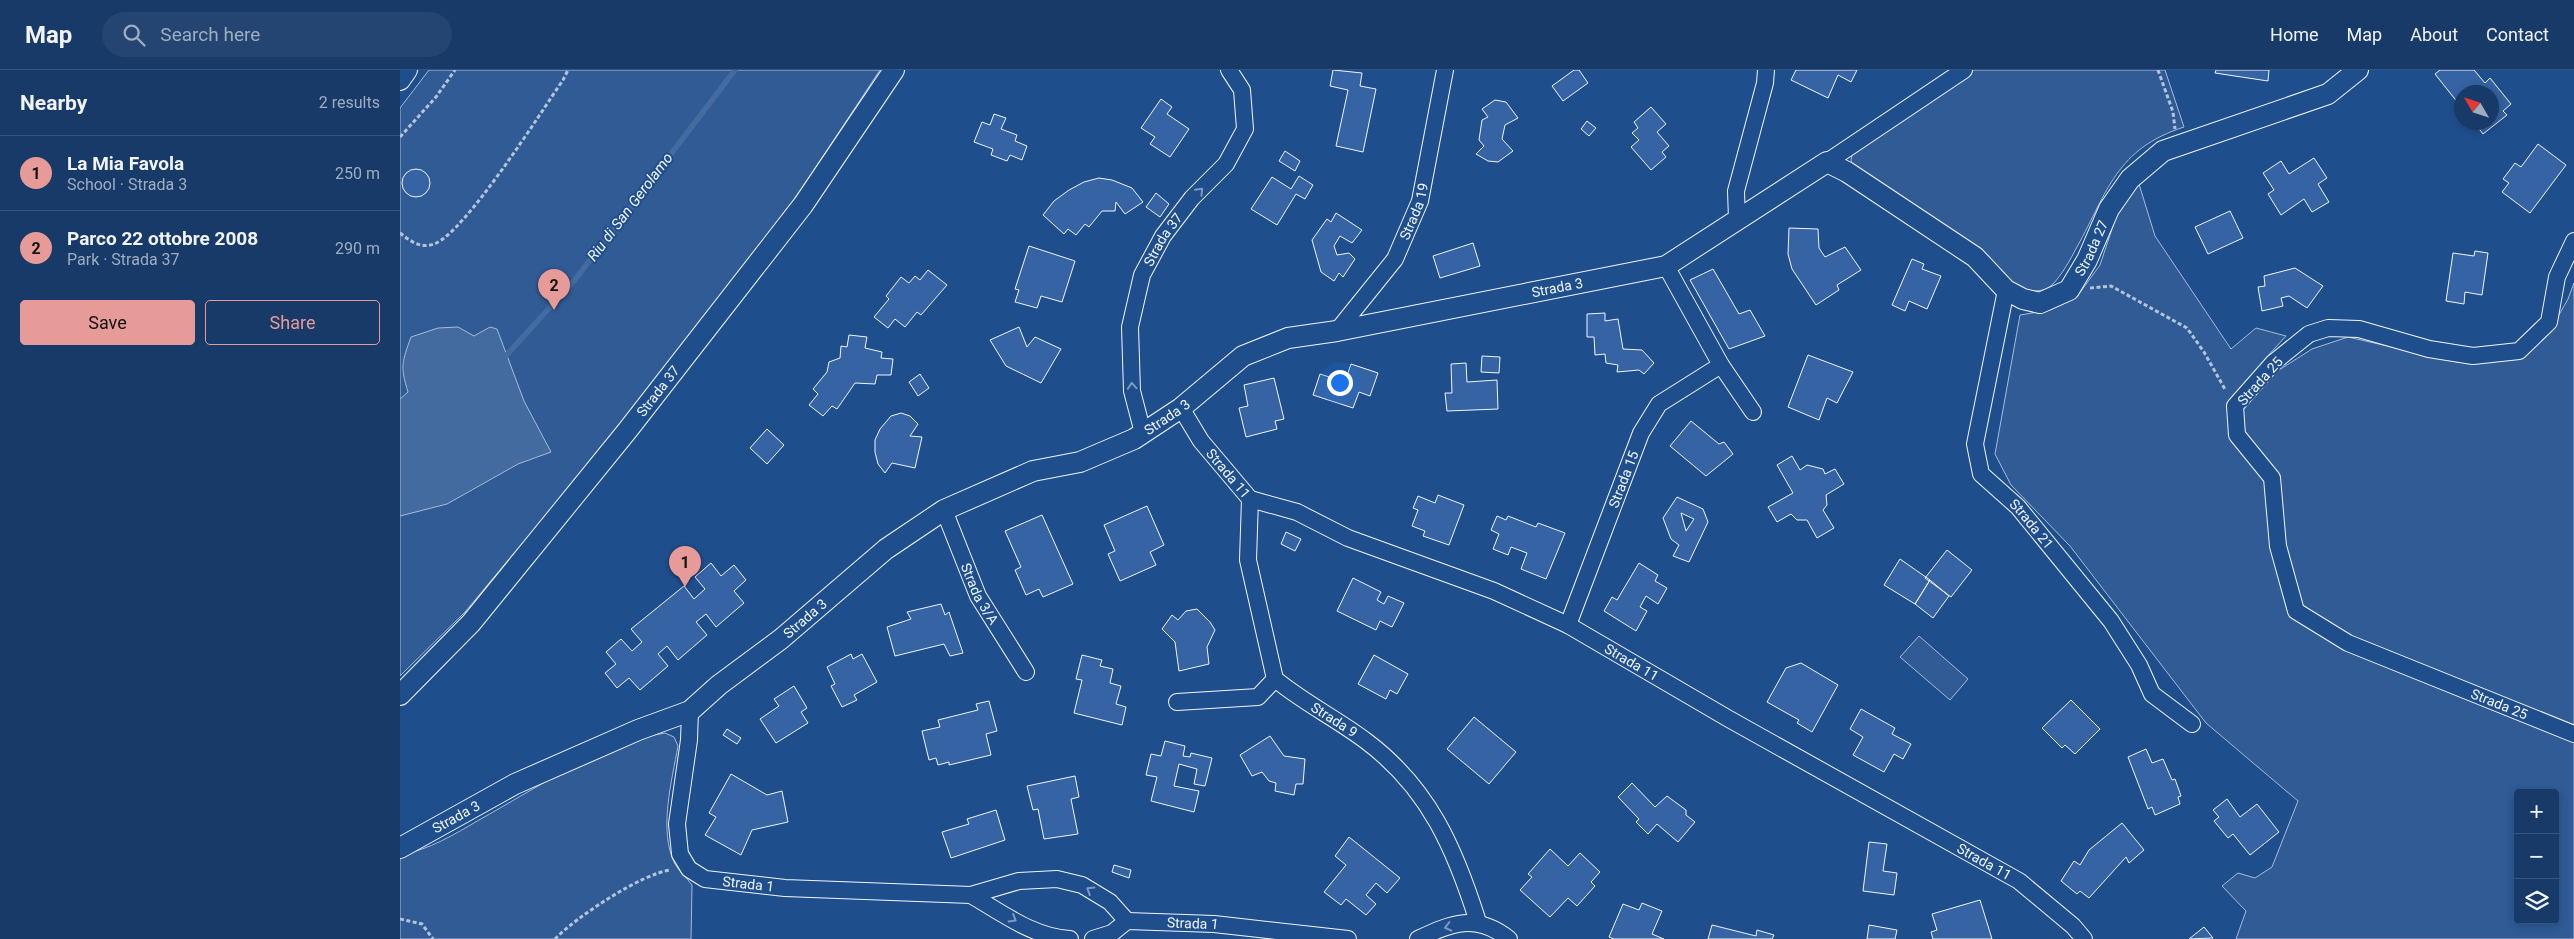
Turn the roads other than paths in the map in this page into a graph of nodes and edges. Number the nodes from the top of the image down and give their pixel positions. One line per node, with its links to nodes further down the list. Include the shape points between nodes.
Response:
1 (407, 70): 8 (street)
2 (894, 70): 24 (street, Strada 37, via 803,205 627,431 471,623)
3 (1229, 70): 18 (street, Strada 37, one-way to 3, via 1132,391 1130,327 1142,275 1163,236 1192,198 1226,164 1245,129 1242,90)
4 (1445, 70): 14 (street, Strada 19, via 1420,201 1395,258)
5 (1766, 70): 10 (street, via 1736,191)
6 (1964, 70): 9 (street, Strada 3)
7 (2358, 70): 13 (street, Strada 27, via 2328,94 2163,151 2130,179 2109,209 2087,260 2069,290 2040,303)
8 (400, 80)
9 (1827, 162): 10 (street, Strada 3); 13 (street, Strada 27, via 1975,256)
10 (1737, 219): 12 (street, Strada 3)
11 (2574, 241): 28 (street, Strada 25, via 2557,277 2549,322 2519,351 2472,356 2430,349 2359,328 2328,328 2309,334 2273,363 2235,406 2237,436 2272,478 2278,546 2296,611 2348,643)
12 (1666, 266): 14 (street, Strada 3); 15 (street)
13 (2006, 290): 27 (street, Strada 21, via 1975,444 1981,474 2018,507 2111,621 2139,665 2152,694)
14 (1336, 331): 16 (street, Strada 3, via 1288,338 1242,356)
15 (1721, 365): 17 (street); 21 (street, Strada 15, via 1659,404 1641,432)
16 (1181, 408): 18 (street, Strada 3); 19 (street, Strada 11, via 1201,441)
17 (1753, 412)
18 (1143, 433): 20 (street, Strada 3, via 1080,462 1033,471)
19 (1250, 499): 21 (street, Strada 11, via 1297,512 1348,538 1494,591); 23 (street, via 1248,560)
20 (944, 510): 22 (street, Strada 3/A, via 978,596); 26 (street, Strada 3, via 886,549)
21 (1568, 625): 40 (street, Strada 11, via 2019,881)
22 (1026, 672)
23 (1275, 679): 25 (street, via 1258,696); 32 (street, Strada 9, via 1367,742 1423,797 1444,834)
24 (400, 695)
25 (1177, 702)
26 (690, 712): 29 (street, Strada 3, via 638,730 515,784); 30 (street, Strada 1, via 690,740 677,824 680,854 689,869 705,879 785,888)
27 (2192, 724)
28 (2574, 734)
29 (400, 848)
30 (970, 895): 31 (street, Strada 1, one-way to 30, via 1110,902 1082,885 1057,879 1019,882); 34 (street, Strada 1, one-way to 34, via 1028,928 1053,938)
31 (1127, 920): 33 (street, Strada 1); 35 (street, via 1112,932)
32 (1478, 922): 38 (street, one-way to 38, via 1446,926); 39 (street)
33 (1214, 924): 36 (street); 37 (street, Strada 1)
34 (1070, 939)
35 (1093, 939)
36 (1222, 939)
37 (1348, 939)
38 (1418, 939)
39 (1510, 939)
40 (2084, 939)

